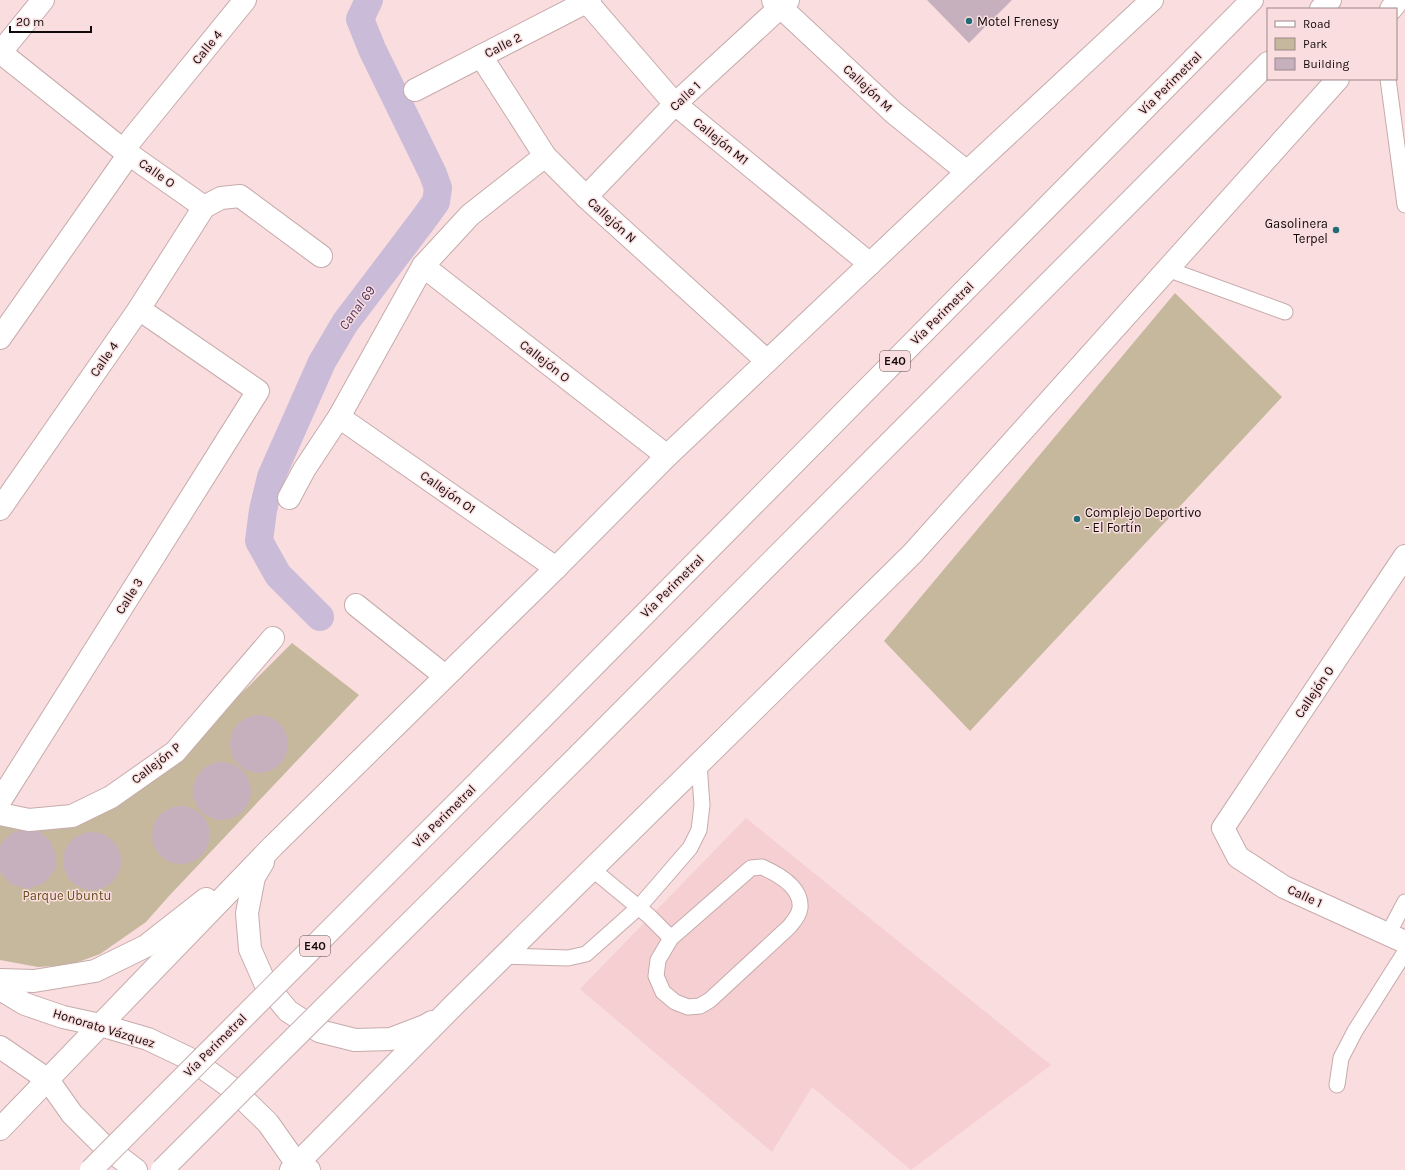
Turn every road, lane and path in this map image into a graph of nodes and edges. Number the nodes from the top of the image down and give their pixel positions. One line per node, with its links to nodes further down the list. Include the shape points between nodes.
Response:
1 (43, 0): 11 (main road)
2 (245, 0): 18 (main road, Calle 4)
3 (1152, 0): 20 (main road)
4 (1252, 0): 62 (main road, Vía Perimetral / E40, bridge)
5 (1330, 0): 9 (main road)
6 (1398, 0): 10 (main road)
7 (588, 1): 12 (main road, Calle 2); 17 (main road, Callejón M1)
8 (780, 3): 17 (main road, Calle 1); 20 (main road, Callejón M, via 894,112)
9 (1322, 8)
10 (1392, 8)
11 (0, 53): 18 (main road, Calle O)
12 (481, 56): 16 (main road, Calle 2); 19 (main road, Callejón N)
13 (1267, 64): 64 (main road, bridge)
14 (1337, 80): 27 (main road)
15 (1388, 80): 22 (lane)
16 (415, 90)
17 (675, 104): 21 (main road, Calle 1); 25 (main road, Callejón M1)
18 (126, 152): 23 (main road, Calle O); 30 (main road, Calle 4)
19 (546, 156): 21 (main road, Callejón N); 26 (main road, via 470,215)
20 (967, 172): 25 (main road)
21 (586, 197): 31 (main road, Callejón N)
22 (1405, 205)
23 (204, 207): 24 (main road, via 221,198 240,196); 28 (main road, Calle 4)
24 (321, 256)
25 (870, 264): 31 (main road)
26 (423, 266): 32 (main road); 33 (main road, Callejón O)
27 (1167, 269): 29 (lane); 41 (main road, via 913,553)
28 (139, 309): 35 (main road, Calle 4); 42 (main road, Calle 3, via 258,391)
29 (1285, 312)
30 (0, 338)
31 (767, 361): 33 (main road)
32 (339, 417): 34 (main road); 37 (main road, Callejón O1)
33 (667, 456): 37 (main road)
34 (289, 498)
35 (0, 509)
36 (1405, 556): 44 (main road, Callejón 0)
37 (556, 568): 40 (main road)
38 (356, 605): 40 (main road)
39 (273, 638): 43 (main road, Callejón P, via 174,752 111,797 72,816 29,820)
40 (445, 676): 45 (main road)
41 (699, 764): 46 (main road); 48 (lane, via 702,805 699,830 690,848)
42 (0, 801)
43 (0, 814)
44 (1223, 828): 50 (main road, Calle 1, via 1238,857 1284,887)
45 (273, 846): 53 (main road, via 139,950 94,971 34,981); 55 (main road, via 254,877 247,913 250,949 265,983 288,1011 319,1031 354,1040 391,1039 426,1026); 56 (main road)
46 (592, 869): 48 (lane); 52 (main road)
47 (1405, 902): 50 (lane)
48 (638, 907): 49 (lane); 52 (lane, via 586,954 568,958)
49 (671, 938): 49 (lane, via 658,960 656,976 663,992 675,1002 700,1006 710,1000 789,927 800,908 798,895 788,882 776,873 762,867 750,868)
50 (1397, 938)
51 (1405, 952): 59 (lane, via 1354,1031 1341,1058)
52 (504, 956): 55 (main road)
53 (0, 980)
54 (0, 990): 56 (main road, Honorato Vázquez, via 25,1004 63,1017)
55 (455, 1004): 61 (main road)
56 (100, 1025): 58 (main road); 61 (main road, Honorato Vázquez, via 148,1039 192,1060 233,1089 268,1124)
57 (0, 1047): 58 (main road)
58 (48, 1080): 60 (main road); 63 (main road, via 72,1114 102,1144)
59 (1337, 1085)
60 (0, 1129)
61 (299, 1168)
62 (91, 1170)
63 (136, 1170)
64 (162, 1170)

